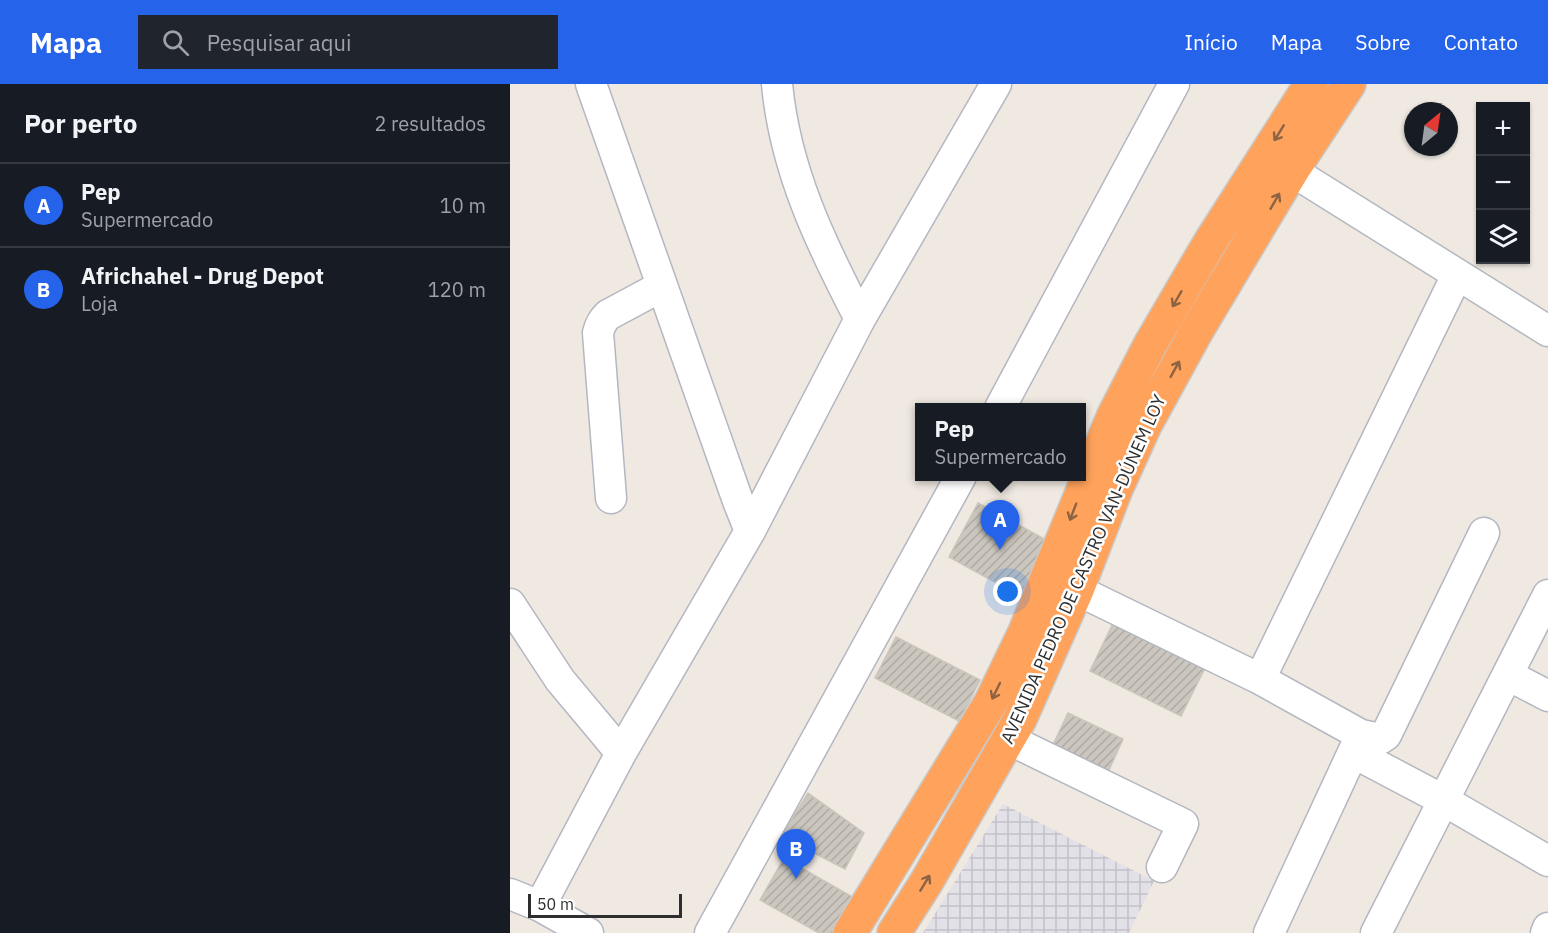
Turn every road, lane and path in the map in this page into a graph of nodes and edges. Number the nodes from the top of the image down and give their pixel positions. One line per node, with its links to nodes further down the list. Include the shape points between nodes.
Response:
1 (591, 84): 9 (street)
2 (777, 84): 10 (street, via 801,194 825,252)
3 (996, 84): 10 (street)
4 (1174, 84): 12 (street)
5 (1311, 84): 34 (highway, AVENIDA PEDRO DE CASTRO VAN-DÚNEM LOY, one-way to 34, via 1150,345 1109,428 1024,634 991,702)
6 (1349, 84): 7 (highway, AVENIDA PEDRO DE CASTRO VAN-DÚNEM LOY)
7 (1292, 171): 8 (street); 17 (highway, AVENIDA PEDRO DE CASTRO VAN-DÚNEM LOY, one-way to 7, via 1144,425)
8 (1457, 275): 11 (street); 21 (street)
9 (662, 286): 14 (street, via 608,315 598,333); 15 (street)
10 (860, 319): 15 (street)
11 (1548, 331)
12 (1003, 403)
13 (959, 481): 33 (street)
14 (611, 498)
15 (750, 531): 25 (street)
16 (1484, 533): 24 (street, via 1386,735)
17 (1077, 590): 21 (street); 23 (highway, AVENIDA PEDRO DE CASTRO VAN-DÚNEM LOY)
18 (1548, 595): 20 (street)
19 (510, 604): 25 (street, via 560,680)
20 (1508, 675): 22 (street); 26 (street)
21 (1260, 679): 24 (street)
22 (1548, 696)
23 (1008, 739): 28 (street, via 1183,824); 35 (highway, AVENIDA PEDRO DE CASTRO VAN-DÚNEM LOY, one-way to 23)
24 (1357, 744): 26 (street); 36 (street)
25 (621, 753): 30 (street)
26 (1443, 800): 27 (street); 37 (street)
27 (1548, 861)
28 (1162, 867)
29 (510, 894): 30 (street)
30 (540, 906): 32 (street)
31 (1548, 928): 38 (street)
32 (588, 933)
33 (710, 933)
34 (850, 933)
35 (894, 933)
36 (1269, 933)
37 (1376, 933)
38 (1546, 933)

